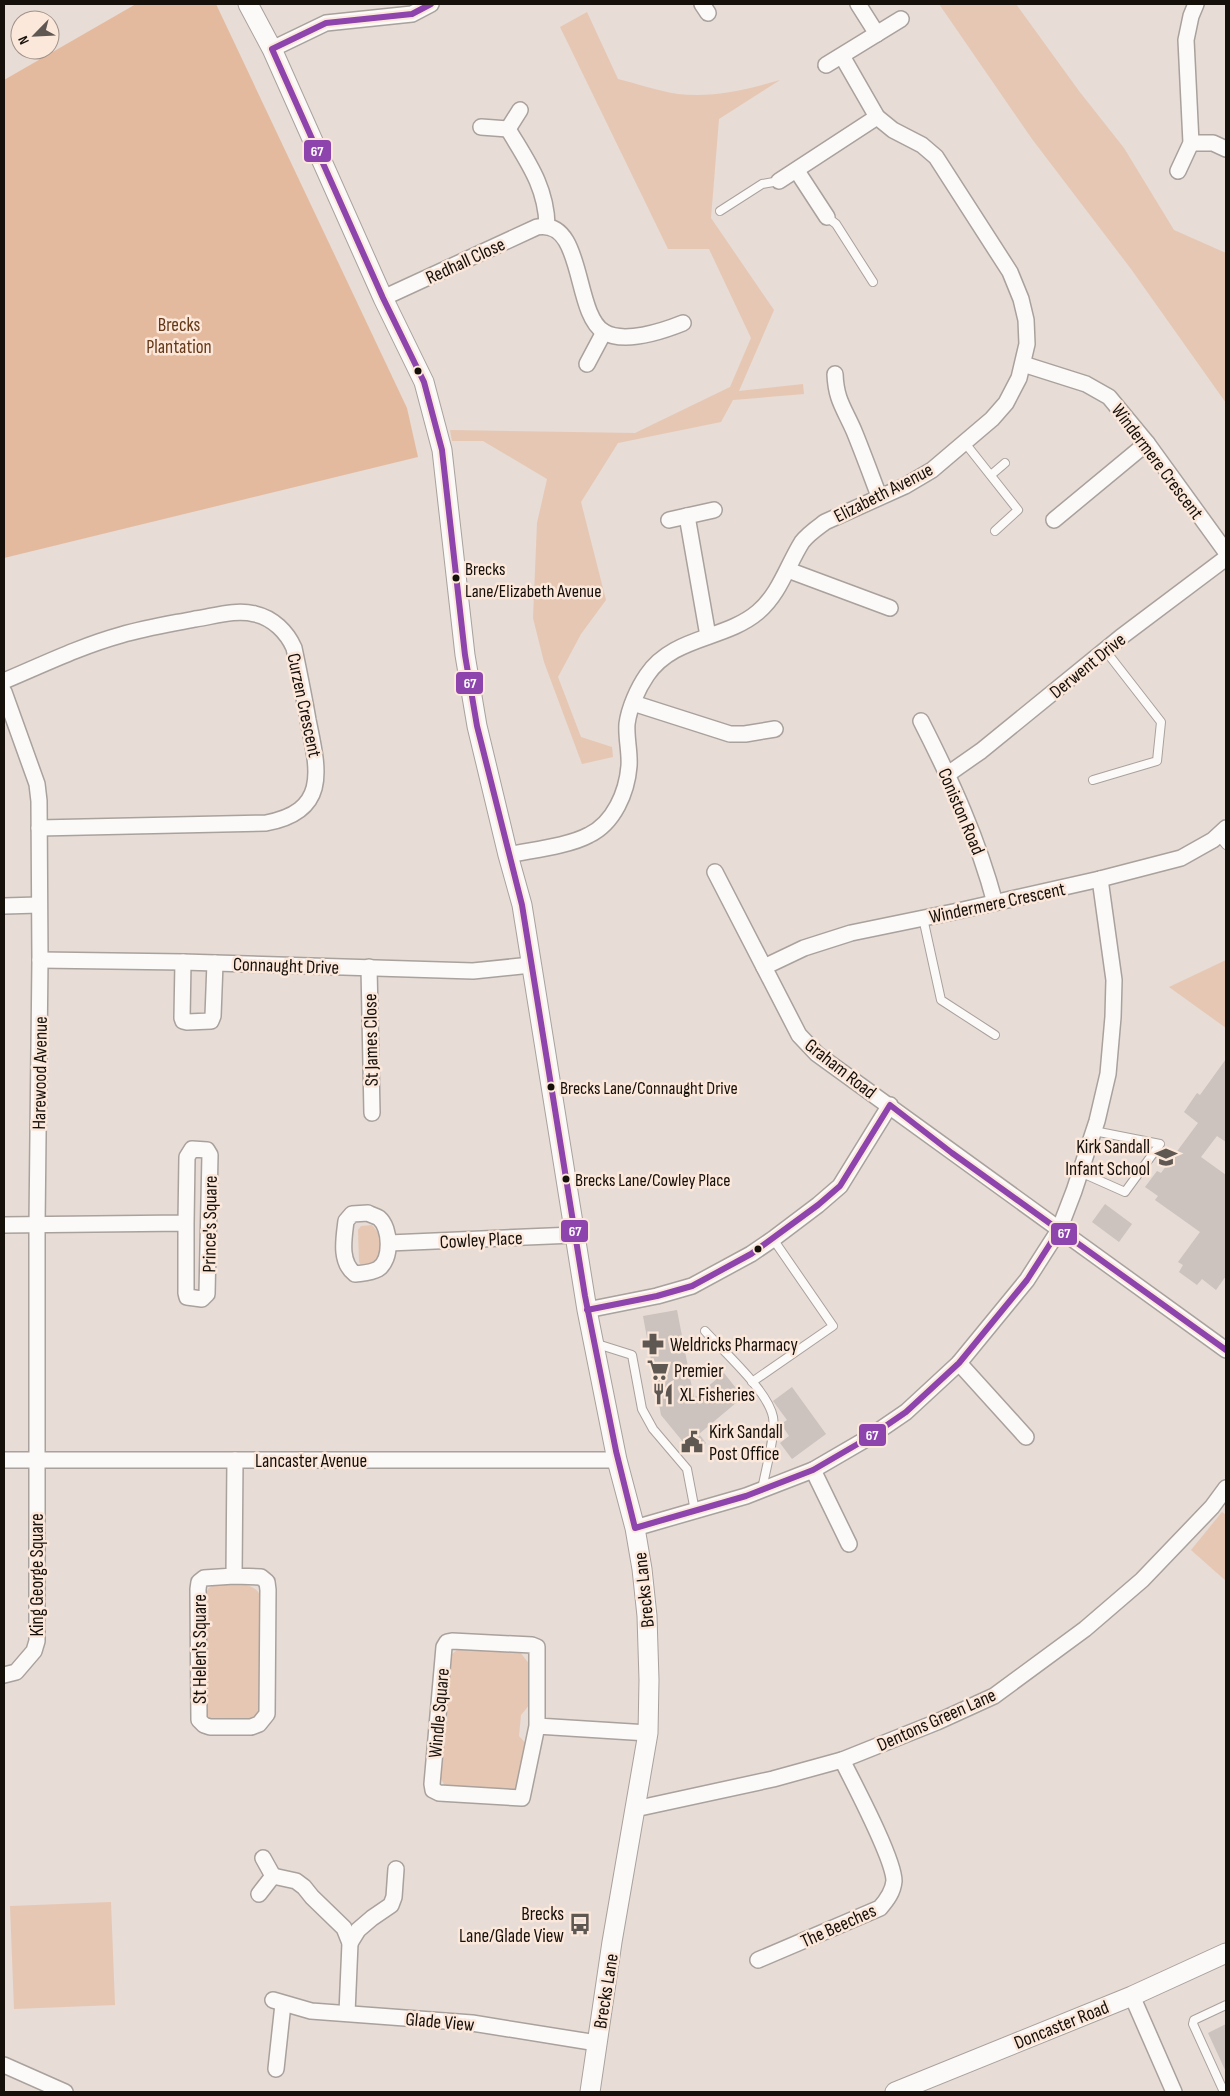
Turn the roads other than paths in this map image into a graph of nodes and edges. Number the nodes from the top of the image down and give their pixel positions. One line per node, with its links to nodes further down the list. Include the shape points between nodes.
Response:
1 (248, 4): 7 (street, Brecks Lane)
2 (431, 4): 7 (street, via 412,14 326,22)
3 (858, 4): 6 (street)
4 (1196, 4): 14 (street, via 1186,40)
5 (901, 19): 6 (street)
6 (877, 34): 8 (street)
7 (272, 49): 23 (street, Brecks Lane)
8 (842, 56): 9 (street); 11 (street, Elizabeth Avenue)
9 (826, 65)
10 (520, 110): 13 (street)
11 (877, 117): 16 (street); 27 (street, Elizabeth Avenue, via 936,157 1010,272 1026,320 1027,344)
12 (481, 127): 13 (street)
13 (508, 129): 21 (street, via 539,182 546,205)
14 (1191, 143): 15 (street, via 1213,143); 17 (street)
15 (1226, 149)
16 (797, 171): 18 (street); 20 (street)
17 (1178, 171)
18 (780, 181): 19 (lane, via 762,184)
19 (720, 211)
20 (827, 217): 22 (lane, via 836,224)
21 (547, 225): 23 (street, Redhall Close); 25 (street, via 565,241 574,258 589,313)
22 (873, 282)
23 (383, 298): 54 (street, Brecks Lane, via 424,382 442,450 465,655 477,726)
24 (683, 323): 25 (street, via 649,334 623,337)
25 (604, 332): 26 (street)
26 (587, 364)
27 (1023, 364): 29 (street, Elizabeth Avenue, via 1006,403); 30 (street, Windermere Crescent, via 1068,377 1109,397)
28 (835, 374): 33 (street, via 839,403 850,420)
29 (965, 442): 32 (lane); 33 (street, Elizabeth Avenue, via 932,470 906,486)
30 (1147, 443): 37 (street); 39 (street, Windermere Crescent)
31 (1005, 463): 32 (lane)
32 (991, 475): 38 (lane, via 1018,510)
33 (879, 496): 41 (street, Elizabeth Avenue, via 813,530 803,541)
34 (714, 510): 35 (street)
35 (687, 516): 36 (street); 43 (street)
36 (670, 520)
37 (1054, 520)
38 (995, 531)
39 (1226, 552)
40 (1226, 558): 44 (street, Derwent Drive)
41 (788, 570): 42 (street); 43 (street, Elizabeth Avenue, via 774,596 758,612 744,622)
42 (890, 608)
43 (708, 636): 47 (street, Elizabeth Avenue, via 679,647 662,660 647,674)
44 (1105, 650): 50 (street, Derwent Drive, via 981,752); 51 (lane, via 1161,722 1157,761)
45 (4, 681): 52 (street, Curzen Crescent, via 120,635 223,614 242,612 271,620 289,637 294,648 318,768 310,798 292,816 266,823)
46 (4, 692): 52 (street, Harewood Avenue, via 37,784)
47 (633, 703): 49 (street, via 730,734); 54 (street, Elizabeth Avenue, via 627,723 629,765 615,812 589,835)
48 (921, 721): 50 (street, Coniston Road)
49 (775, 729)
50 (948, 774): 57 (street, Coniston Road, via 977,842)
51 (1093, 780)
52 (39, 828): 58 (street, Harewood Avenue)
53 (1224, 836): 56 (street, Windermere Crescent, via 1181,858)
54 (508, 854): 64 (street, Brecks Lane, via 522,905)
55 (715, 872): 66 (street, Graham Road)
56 (1100, 879): 57 (street, Windermere Crescent); 70 (street, via 1114,980 1108,1074)
57 (995, 903): 60 (street, Windermere Crescent)
58 (39, 905): 59 (street); 61 (street, Harewood Avenue)
59 (4, 906)
60 (923, 918): 66 (street, Windermere Crescent, via 851,932 804,948); 67 (lane, via 941,1000)
61 (40, 960): 62 (street, Connaught Drive); 74 (street, Harewood Avenue)
62 (182, 962): 63 (street, Connaught Drive); 63 (street, via 182,1018 187,1022 211,1021)
63 (215, 963): 65 (street, Connaught Drive)
64 (531, 965): 65 (street, Connaught Drive, via 472,971); 76 (street, Brecks Lane)
65 (369, 967): 69 (street, St James Close)
66 (764, 967): 68 (street, Graham Road, via 799,1035 817,1054)
67 (995, 1035)
68 (890, 1105): 75 (street, Graham Road); 77 (street, via 840,1186)
69 (372, 1113)
70 (1094, 1131): 71 (street); 71 (lane, via 1160,1144 1125,1192)
71 (1080, 1172): 75 (street)
72 (186, 1223): 72 (street, Prince's Square, via 187,1157 192,1149 204,1149 210,1155 208,1294 202,1299 187,1297 186,1293); 74 (street, Prince's Square)
73 (4, 1225): 74 (street, Prince's Square)
74 (37, 1225): 86 (street, Harewood Avenue)
75 (1059, 1230): 82 (street, Graham Road); 83 (street, via 1027,1280)
76 (574, 1235): 78 (street, Cowley Place); 79 (street, Brecks Lane)
77 (773, 1239): 79 (street, via 692,1286); 84 (lane, via 834,1326)
78 (388, 1243)
79 (587, 1310): 81 (street, Brecks Lane)
80 (705, 1331): 84 (lane)
81 (593, 1343): 89 (street, Brecks Lane); 93 (lane, via 632,1355 642,1409 653,1429 687,1468)
82 (1226, 1350)
83 (959, 1363): 85 (street); 90 (street, via 906,1412)
84 (752, 1382): 92 (lane, via 769,1404 773,1418)
85 (1026, 1437)
86 (36, 1459): 87 (street, Lancaster Avenue); 88 (street, Lancaster Avenue); 97 (street, King George Square, via 37,1641 34,1651 16,1672)
87 (4, 1460)
88 (235, 1460): 89 (street, Lancaster Avenue); 96 (street)
89 (618, 1460): 94 (street, Brecks Lane)
90 (813, 1470): 92 (street); 95 (street)
91 (1226, 1488): 100 (street, Dentons Green Lane, via 1142,1580 1085,1629 994,1696)
92 (762, 1490): 93 (street)
93 (694, 1511): 94 (street)
94 (635, 1528): 99 (street, Brecks Lane, via 647,1616)
95 (849, 1544)
96 (234, 1576): 96 (street, St Helen's Square, via 261,1577 267,1582 267,1714 259,1724 251,1727 210,1727 199,1720 198,1589 204,1578)
97 (4, 1675)
98 (537, 1726): 98 (street, Windle Square, via 522,1798 433,1790 444,1647 447,1642 538,1648); 99 (street)
99 (648, 1733): 101 (street, Brecks Lane)
100 (842, 1760): 101 (street, Dentons Green Lane, via 773,1779); 108 (street, The Beeches, via 890,1862 894,1880 890,1895 880,1908)
101 (635, 1809): 112 (street, Brecks Lane)
102 (263, 1858): 104 (street)
103 (396, 1870): 106 (street, via 391,1905 358,1930)
104 (273, 1876): 105 (street); 106 (street, via 296,1881 304,1887 344,1928)
105 (259, 1894)
106 (350, 1943): 111 (street)
107 (1226, 1953): 109 (street, Doncaster Road)
108 (758, 1960)
109 (1132, 1996): 117 (street, Doncaster Road); 118 (street)
110 (1226, 2005): 119 (lane, via 1194,2020 1193,2024)
111 (347, 2013): 112 (street, Glade View, via 472,2023); 114 (street, Glade View, via 312,2011 278,2002)
112 (597, 2043): 116 (street, Brecks Lane)
113 (4, 2065): 115 (street)
114 (276, 2070)
115 (65, 2092)
116 (590, 2092)
117 (895, 2092)
118 (1174, 2092)
119 (1224, 2092)

